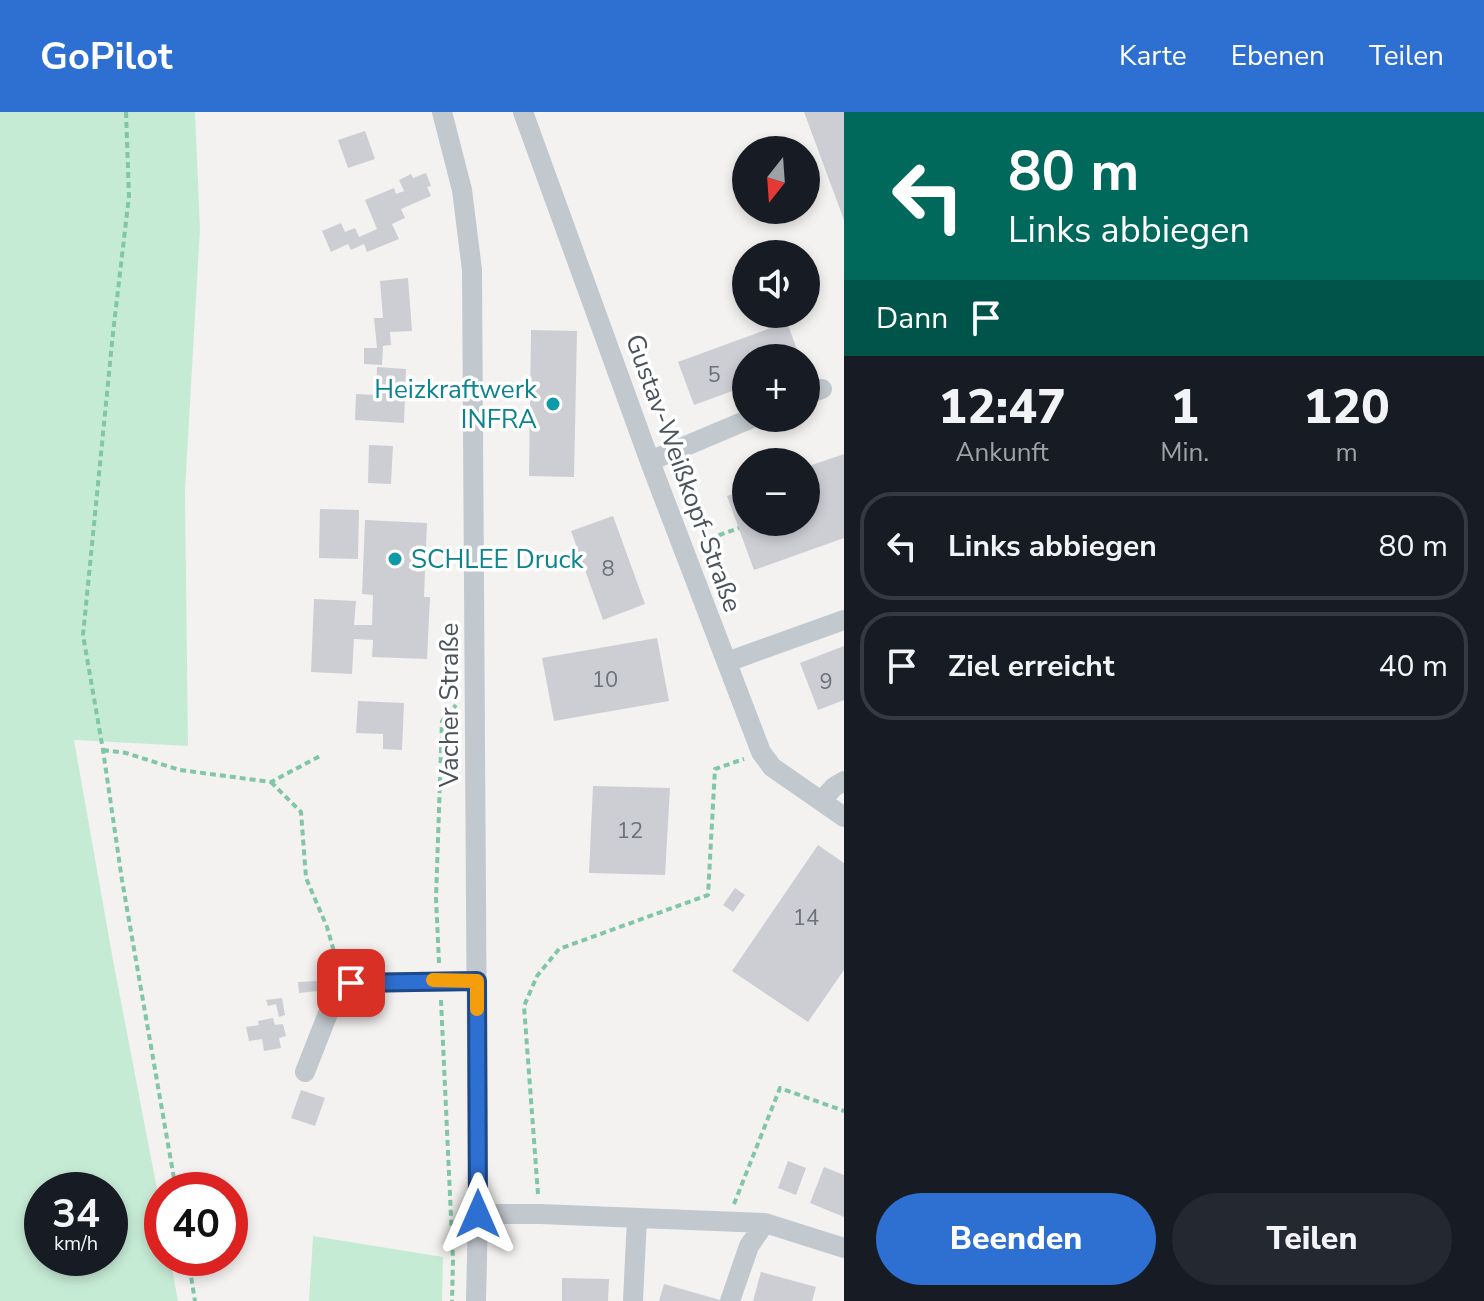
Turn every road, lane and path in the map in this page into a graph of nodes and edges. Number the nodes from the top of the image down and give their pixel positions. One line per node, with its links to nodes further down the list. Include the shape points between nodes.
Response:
1 (126, 112): 10 (path, via 129,196 83,635)
2 (442, 112): 18 (street, Vacher Straße, via 462,190 472,270)
3 (523, 112): 5 (street, Gustav-Weißkopf-Straße)
4 (732, 426): 5 (street)
5 (650, 461): 7 (street, Gustav-Weißkopf-Straße)
6 (732, 530): 7 (path)
7 (683, 548): 9 (street, Gustav-Weißkopf-Straße)
8 (844, 620): 9 (street, via 761,643)
9 (727, 662): 11 (street, Gustav-Weißkopf-Straße)
10 (103, 750): 14 (path, via 180,770); 21 (path)
11 (761, 752): 15 (street, Gustav-Weißkopf-Straße, via 772,767); 23 (path, via 715,769 708,895 559,949 537,976 524,1006)
12 (322, 755): 14 (path)
13 (844, 781): 15 (street)
14 (271, 782): 17 (path, via 301,812 306,878)
15 (821, 801): 16 (street, Gustav-Weißkopf-Straße)
16 (844, 817)
17 (333, 948)
18 (477, 981): 19 (street, via 351,983 334,998); 22 (street, Vacher Straße)
19 (305, 1072)
20 (844, 1111): 25 (path, via 780,1088)
21 (173, 1172)
22 (478, 1214): 23 (street); 31 (street, Vacher Straße)
23 (540, 1214): 24 (street)
24 (637, 1218): 25 (street); 29 (street)
25 (727, 1221): 26 (street)
26 (765, 1223): 27 (street); 32 (street, via 749,1246)
27 (844, 1248)
28 (191, 1276): 30 (path)
29 (633, 1300)
30 (195, 1301)
31 (476, 1301)
32 (730, 1301)

